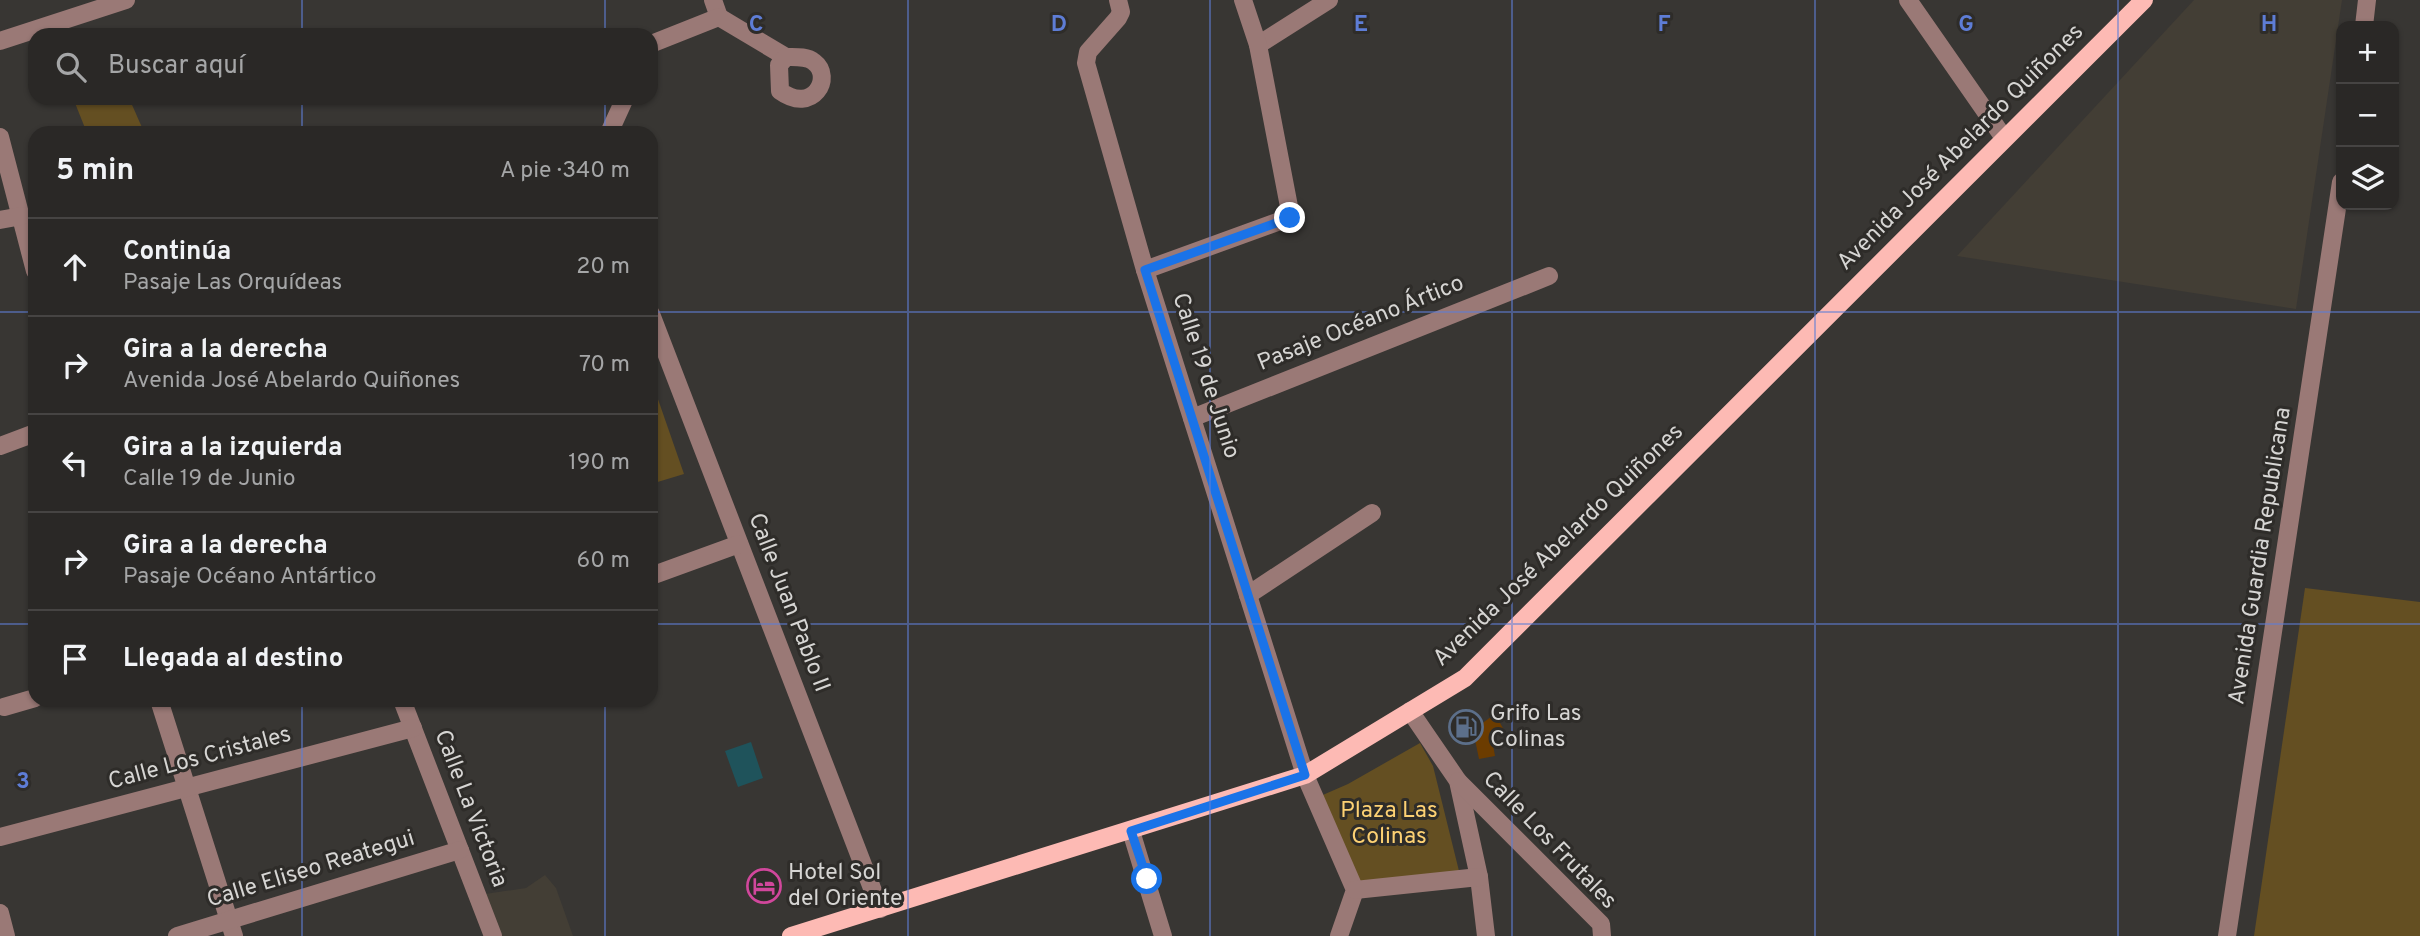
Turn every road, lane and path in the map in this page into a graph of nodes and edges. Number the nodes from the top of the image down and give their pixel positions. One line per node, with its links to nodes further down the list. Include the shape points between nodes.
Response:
1 (1118, 0): 24 (street, Calle 19 de Junio, via 1118,18 1088,52 1086,63)
2 (1243, 0): 14 (street)
3 (1329, 0): 14 (street)
4 (1908, 0): 19 (street)
5 (2144, 0): 19 (main road, Avenida José Abelardo Quiñones)
6 (2367, 0): 9 (street)
7 (116, 2): 10 (street)
8 (716, 8): 12 (street); 15 (street)
9 (2365, 21)
10 (39, 28)
11 (28, 32): 13 (street)
12 (658, 40)
13 (0, 41)
14 (1258, 45): 24 (street, via 1290,218)
15 (786, 57)
16 (622, 105): 17 (street)
17 (612, 126)
18 (0, 137): 21 (street)
19 (2004, 138): 38 (main road, Avenida José Abelardo Quiñones, via 1465,678)
20 (2337, 210): 59 (street, Avenida Guardia Republicana)
21 (22, 216): 22 (street); 23 (street)
22 (0, 220)
23 (28, 241)
24 (1145, 270): 27 (street, Calle 19 de Junio)
25 (1549, 276): 27 (street, Pasaje Océano Ártico)
26 (658, 332): 31 (street, Calle Juan Pablo II)
27 (1192, 418): 33 (street, Calle 19 de Junio)
28 (28, 436): 29 (street)
29 (0, 446)
30 (1372, 513): 33 (street)
31 (739, 544): 32 (street); 48 (street, Calle Juan Pablo II)
32 (658, 573)
33 (1248, 595): 40 (street, Calle 19 de Junio)
34 (28, 700): 35 (street)
35 (4, 707)
36 (161, 707): 42 (street)
37 (405, 707): 39 (street, Calle La Victoria)
38 (1410, 711): 40 (main road, Avenida José Abelardo Quiñones); 41 (street)
39 (413, 728): 42 (street, Calle Los Cristales); 45 (street, Calle La Victoria)
40 (1305, 775): 43 (main road, Avenida José Abelardo Quiñones); 47 (street, Calle 19 de Junio)
41 (1458, 781): 46 (street); 58 (street, Calle Los Frutales, via 1601,924)
42 (188, 788): 44 (street, Calle Los Cristales); 50 (street)
43 (1131, 831): 48 (main road, Avenida José Abelardo Quiñones); 55 (street)
44 (0, 837)
45 (460, 850): 50 (street, Calle Eliseo Reategui); 53 (street, Calle La Victoria)
46 (1479, 877): 47 (street); 57 (street)
47 (1355, 890): 56 (street)
48 (880, 909): 54 (main road, Avenida José Abelardo Quiñones)
49 (0, 912): 51 (street)
50 (232, 928): 52 (street, Calle Eliseo Reategui)
51 (6, 936)
52 (177, 936)
53 (493, 936)
54 (791, 936)
55 (1163, 936)
56 (1339, 936)
57 (1486, 936)
58 (1602, 936)
59 (2227, 936)

